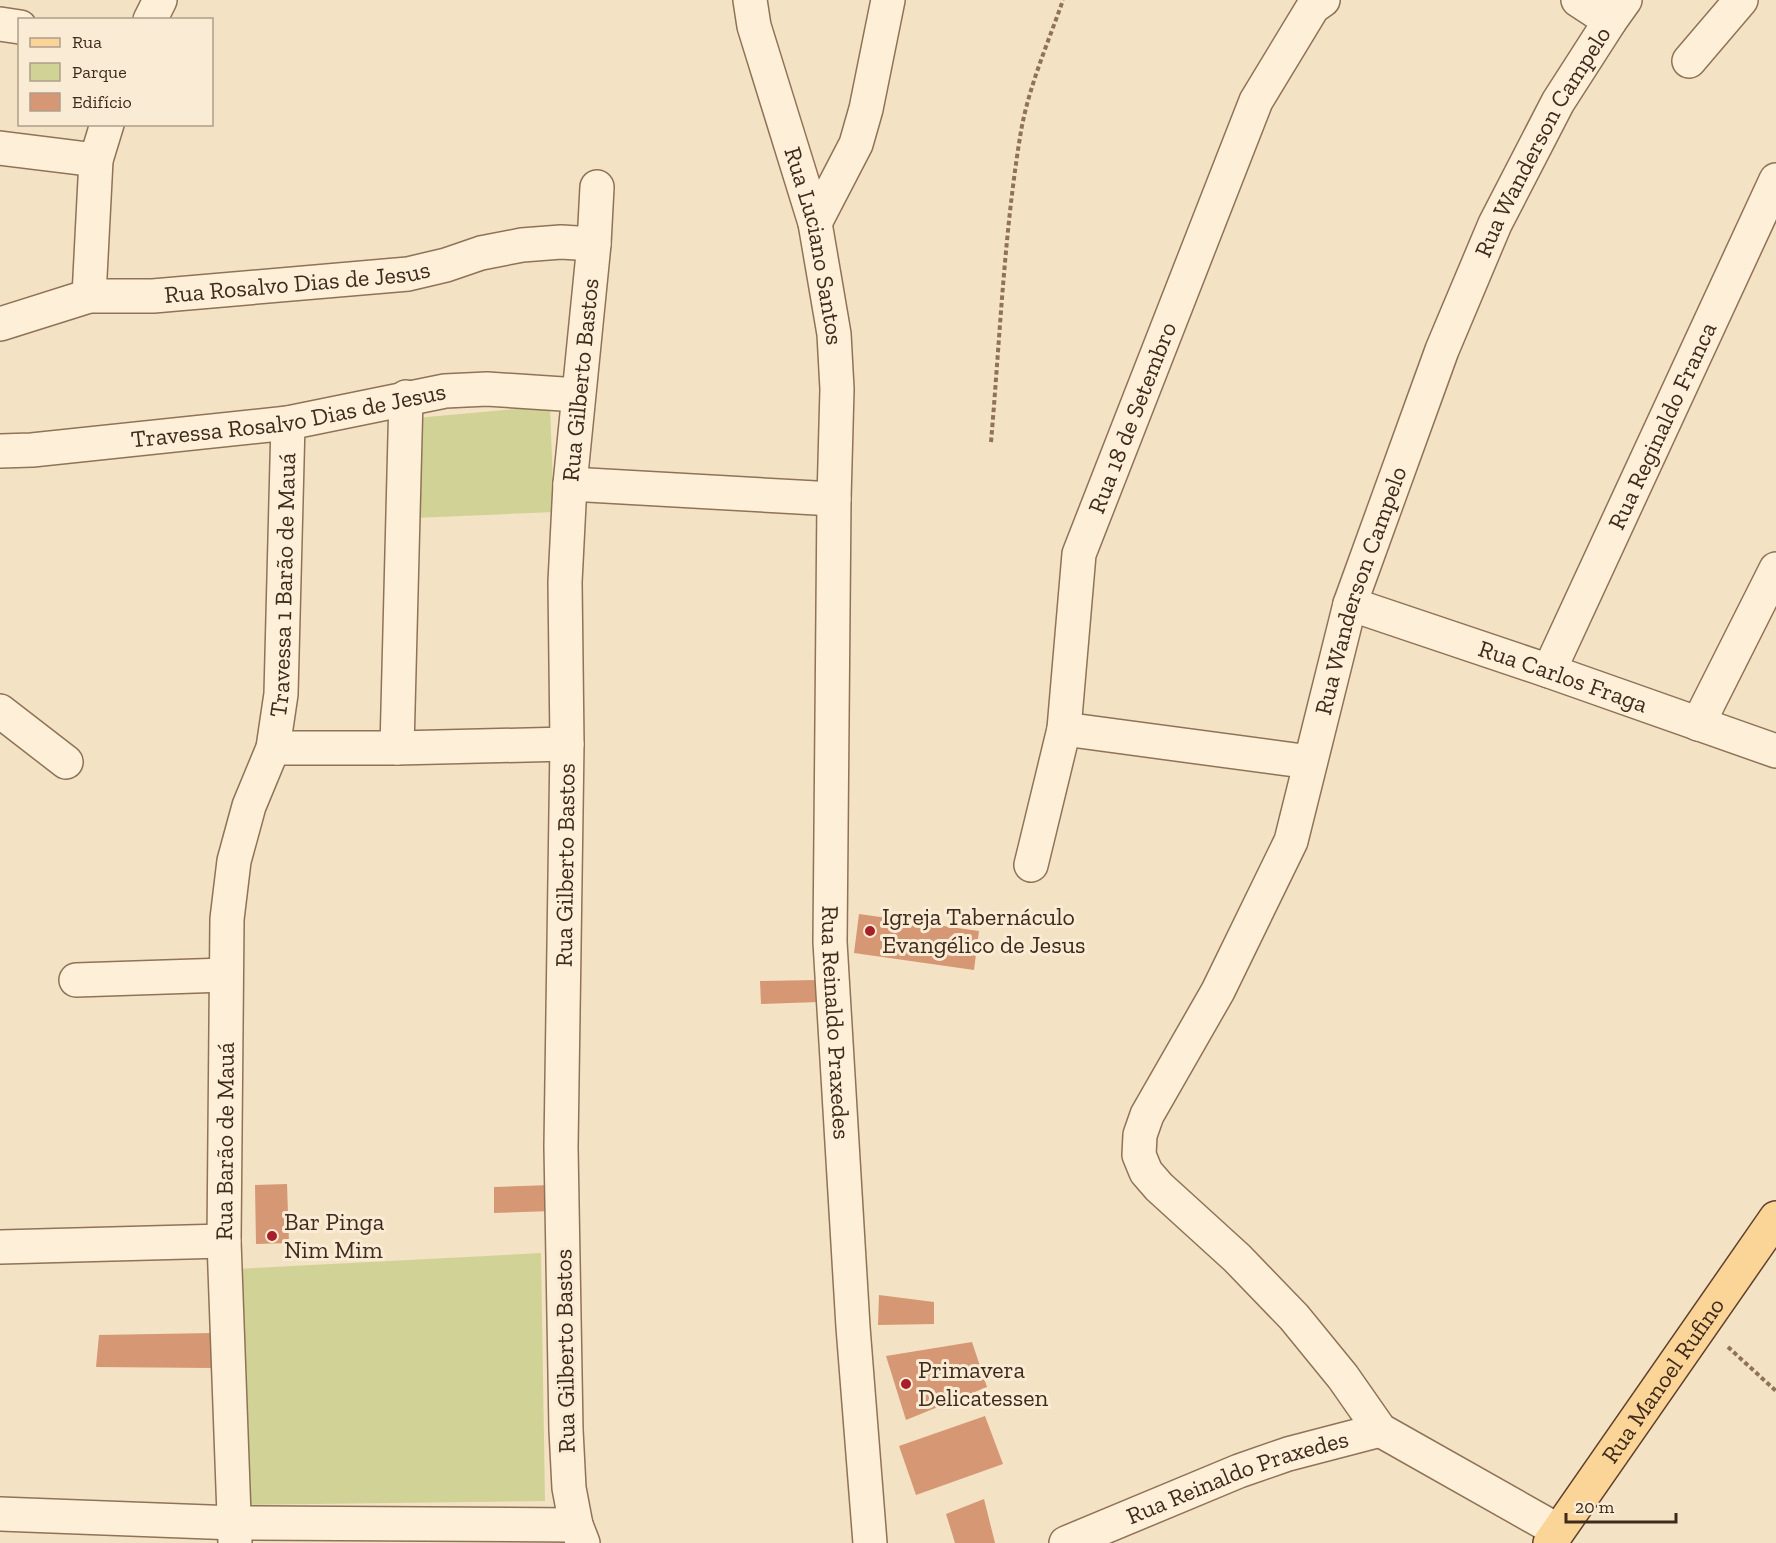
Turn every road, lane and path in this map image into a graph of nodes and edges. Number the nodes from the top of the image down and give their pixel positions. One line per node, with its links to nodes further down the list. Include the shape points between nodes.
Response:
1 (160, 0): 9 (street)
2 (750, 0): 18 (street, Rua Luciano Santos, via 754,26)
3 (888, 0): 18 (street, via 856,144)
4 (1063, 0): 25 (path, via 1022,129 1010,218)
5 (1323, 0): 34 (street, Rua 18 de Setembro, via 1313,7 1256,101 1079,554)
6 (1578, 0): 8 (street)
7 (1741, 0): 12 (street)
8 (1617, 10): 30 (street, Rua Wanderson Campelo, via 1558,102 1495,224 1442,350)
9 (151, 18)
10 (0, 24): 11 (street)
11 (18, 27)
12 (1689, 61)
13 (106, 126): 15 (street)
14 (0, 148): 15 (street)
15 (96, 160): 20 (street)
16 (1776, 180): 31 (street, Rua Reginaldo Franca)
17 (597, 187): 19 (street, Rua Gilberto Bastos)
18 (815, 223): 28 (street, Rua Luciano Santos, via 834,334)
19 (594, 244): 20 (street, Rua Rosalvo Dias de Jesus, via 522,245 408,274 153,296); 22 (street, Rua Gilberto Bastos)
20 (89, 296): 21 (street, Rua Rosalvo Dias de Jesus)
21 (0, 324)
22 (578, 395): 23 (street, Travessa Rosalvo Dias de Jesus, via 487,389); 27 (street, Rua Gilberto Bastos)
23 (406, 397): 24 (street, Travessa Rosalvo Dias de Jesus); 37 (street)
24 (288, 423): 26 (street, Travessa Rosalvo Dias de Jesus); 36 (street, Travessa 1 Barão de Mauá, via 281,694)
25 (991, 442)
26 (0, 451)
27 (570, 484): 28 (street); 35 (street, Rua Gilberto Bastos)
28 (834, 499): 55 (street, Rua Reinaldo Praxedes, via 830,942)
29 (1776, 569): 33 (street)
30 (1350, 604): 31 (street, Rua Carlos Fraga); 40 (street, Rua Wanderson Campelo)
31 (1549, 671): 33 (street, Rua Carlos Fraga)
32 (0, 711): 39 (street)
33 (1698, 724): 38 (street, Rua Carlos Fraga)
34 (1064, 729): 40 (street); 41 (street, Rua 18 de Setembro)
35 (567, 744): 37 (street); 53 (street, Rua Gilberto Bastos, via 561,1147 566,1430 569,1488)
36 (273, 748): 37 (street); 42 (street, Rua Barão de Mauá, via 249,806 234,861)
37 (397, 748)
38 (1776, 751)
39 (66, 762)
40 (1310, 762): 44 (street, Rua Wanderson Campelo, via 1291,841 1218,991 1147,1115 1139,1155 1146,1172)
41 (1031, 865)
42 (225, 975): 43 (street); 46 (street, Rua Barão de Mauá)
43 (76, 980)
44 (1160, 1187): 50 (street, Rua Reinaldo Praxedes, via 1294,1317)
45 (1776, 1218): 48 (main road, Rua Manoel Rufino)
46 (224, 1241): 47 (street); 52 (street, Rua Barão de Mauá)
47 (0, 1247)
48 (1703, 1324): 49 (path); 54 (main road, Rua Manoel Rufino)
49 (1776, 1391)
50 (1380, 1430): 54 (street, Rua Reinaldo Praxedes); 56 (street, Rua Reinaldo Praxedes, via 1239,1471)
51 (0, 1514): 52 (street)
52 (235, 1533): 53 (street)
53 (579, 1534)
54 (1554, 1537)
55 (870, 1543)
56 (1065, 1543)

